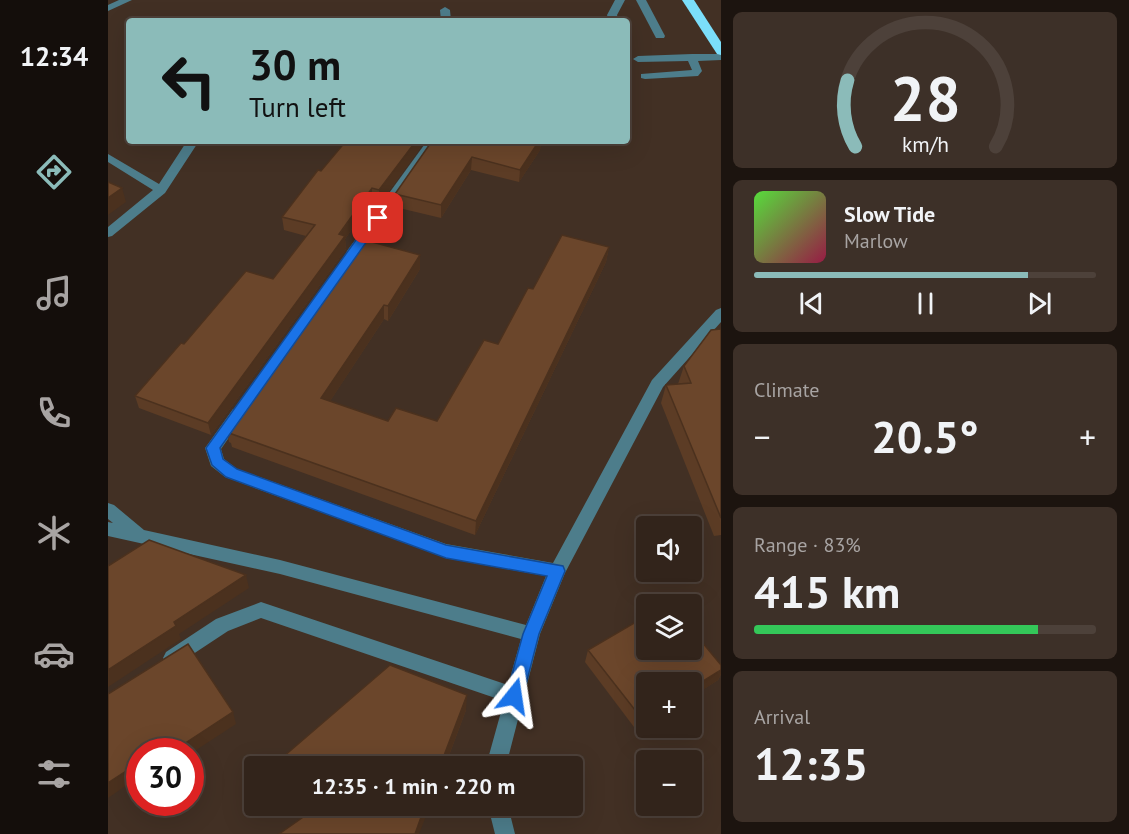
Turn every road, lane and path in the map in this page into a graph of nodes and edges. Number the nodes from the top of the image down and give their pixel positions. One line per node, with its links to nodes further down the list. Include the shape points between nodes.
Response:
1 (127, 0): 5 (street)
2 (620, 0): 8 (street)
3 (641, 0): 9 (street)
4 (688, 0): 10 (highway)
5 (108, 8)
6 (445, 10): 7 (street)
7 (446, 18)
8 (613, 18)
9 (660, 36)
10 (721, 51)
11 (692, 57): 12 (street); 13 (street); 14 (street, via 697,70 694,74)
12 (721, 57)
13 (638, 59)
14 (645, 76)
15 (191, 144): 18 (street)
16 (431, 144): 20 (street)
17 (108, 156): 18 (street)
18 (161, 190): 19 (street)
19 (108, 233)
20 (344, 266)
21 (721, 313): 26 (street, via 657,384)
22 (247, 400): 26 (street, via 213,448 217,462 231,473 446,551)
23 (108, 510): 25 (street)
24 (108, 529): 25 (street)
25 (140, 536): 27 (street, via 280,567)
26 (557, 571): 27 (street)
27 (531, 634): 29 (street)
28 (156, 668): 29 (street, via 222,625 261,610)
29 (514, 696): 30 (street)
30 (499, 756)
31 (500, 816): 32 (street)
32 (504, 834)

